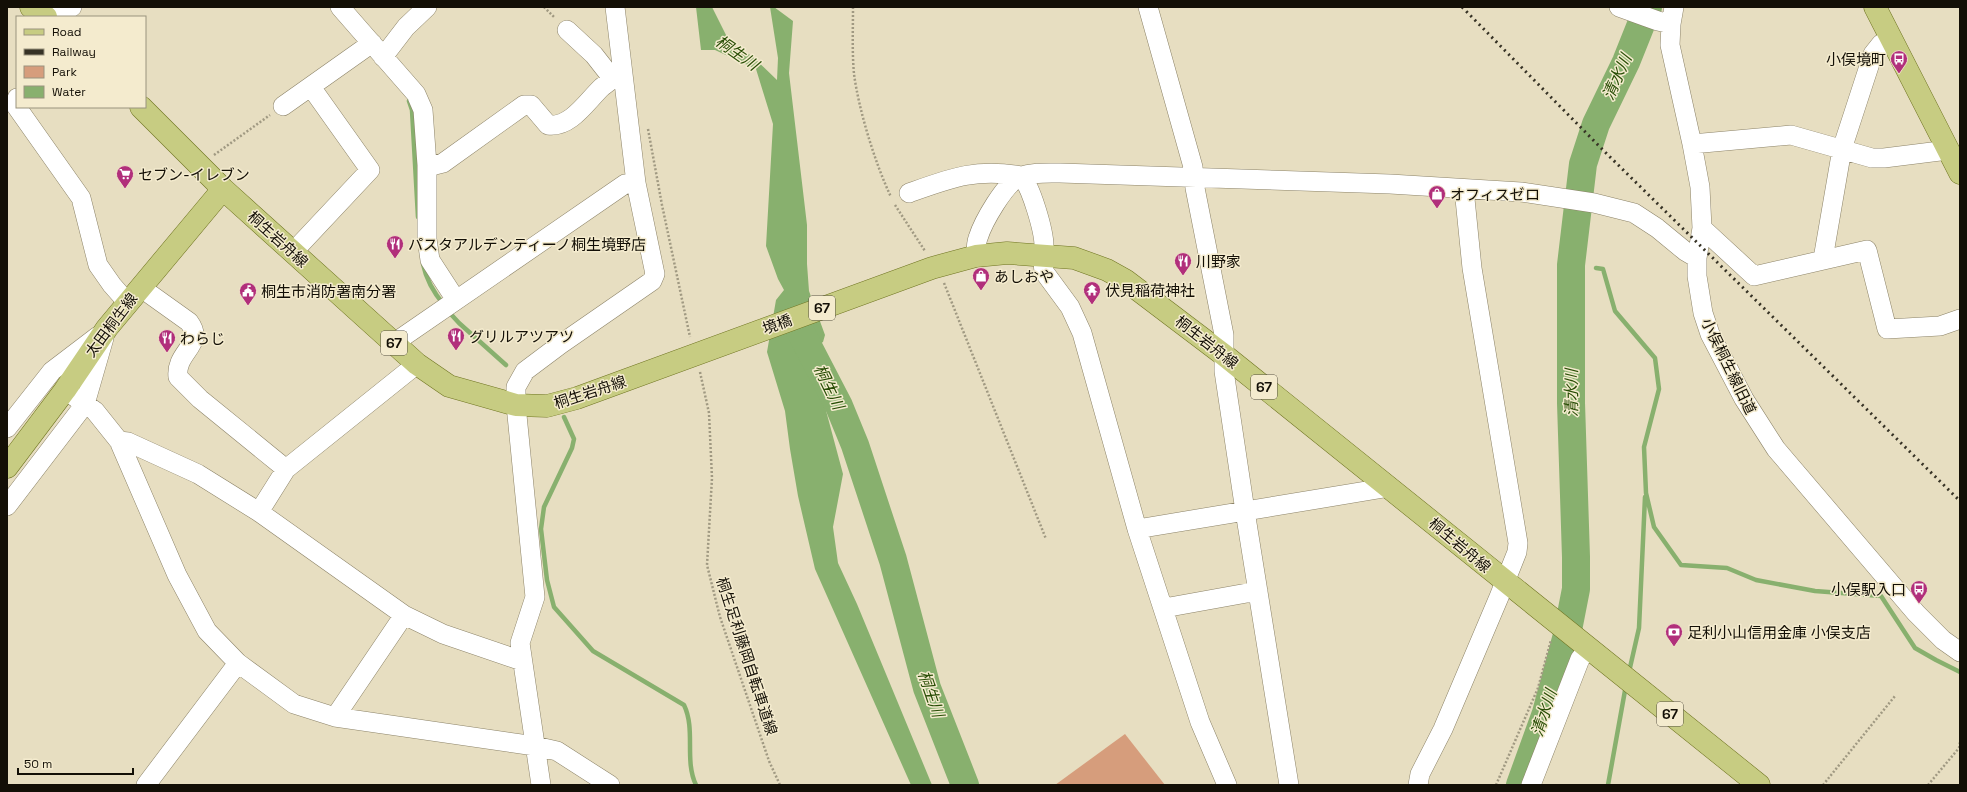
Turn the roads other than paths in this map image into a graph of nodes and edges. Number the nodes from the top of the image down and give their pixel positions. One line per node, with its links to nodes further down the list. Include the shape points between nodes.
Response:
1 (31, 7): 9 (main road)
2 (72, 7): 10 (street)
3 (340, 7): 14 (street)
4 (427, 7): 14 (street)
5 (615, 7): 15 (street)
6 (1148, 7): 26 (street)
7 (1875, 7): 13 (main road)
8 (1627, 10): 11 (street)
9 (44, 16)
10 (57, 16)
11 (1668, 17): 20 (street, 小俣桐生線旧道, via 1670,45)
12 (567, 30): 15 (street)
13 (1891, 37): 21 (street, via 1873,54); 22 (main road)
14 (378, 50): 16 (street); 23 (street, via 416,94 423,110)
15 (617, 75): 23 (street, via 579,111 560,124 548,125 531,105 524,105 443,163); 27 (street)
16 (311, 87): 17 (street); 32 (street, via 370,170)
17 (283, 106)
18 (17, 108): 38 (street, via 81,198 98,265 112,285)
19 (142, 108): 28 (main road, 桐生岩舟線 / 67)
20 (1692, 144): 21 (street, via 1791,136); 31 (street, 小俣桐生線旧道, via 1700,187)
21 (1842, 149): 22 (street, via 1872,158); 36 (street)
22 (1948, 150): 24 (main road)
23 (426, 165): 39 (street, via 427,239 430,260)
24 (1960, 174)
25 (1021, 176): 26 (street, via 1060,173); 30 (street, via 972,173); 33 (street, via 1006,188 989,216 978,236); 34 (street, via 1027,184 1043,235)
26 (1195, 178): 29 (street); 44 (street, via 1224,335)
27 (636, 183): 39 (street, via 625,184); 48 (street, via 655,274 652,281 525,372 516,387)
28 (223, 189): 32 (main road, 桐生岩舟線 / 67); 38 (main road, 太田桐生線)
29 (1464, 189): 35 (street, via 1521,192 1594,203 1634,213); 58 (street, via 1472,268 1518,543)
30 (909, 193)
31 (1702, 228): 35 (street, 小俣桐生線旧道); 36 (street, via 1754,276)
32 (293, 252): 42 (main road, 桐生岩舟線 / 67)
33 (976, 256): 34 (main road, 桐生岩舟線 / 67, via 1007,253); 37 (main road, 桐生岩舟線 / 67)
34 (1043, 256): 44 (main road, 桐生岩舟線 / 67, via 1074,258 1107,270 1125,280); 57 (street, via 1045,273 1070,307 1082,333)
35 (1697, 258): 63 (street, 小俣桐生線旧道, via 1700,297 1710,334 1760,426 1794,472 1916,613 1943,640)
36 (1823, 259): 40 (street, via 1867,250 1887,330 1940,326)
37 (934, 267): 43 (main road, 境橋 / 67)
38 (134, 295): 41 (main road, 太田桐生線); 52 (street, via 189,322 195,330 195,338 177,369 178,377 200,399)
39 (456, 300): 42 (street)
40 (1960, 319)
41 (107, 328): 46 (main road, 太田桐生線); 47 (street)
42 (394, 342): 45 (main road, 桐生岩舟線 / 67)
43 (713, 348): 48 (main road, 桐生岩舟線 / 67, via 577,398 547,406)
44 (1224, 355): 53 (main road, 桐生岩舟線 / 67); 55 (street, via 1224,371)
45 (417, 364): 48 (main road, 桐生岩舟線 / 67, via 449,386); 52 (street)
46 (56, 384): 47 (street); 49 (street); 51 (main road, 太田桐生線)
47 (86, 404): 50 (street, via 95,411); 54 (street)
48 (516, 405): 64 (street, via 535,597 520,643)
49 (7, 428)
50 (119, 441): 56 (street, via 128,442 198,474); 65 (street, via 176,575 207,631)
51 (7, 467)
52 (286, 469): 56 (street)
53 (1390, 487): 55 (street); 58 (main road, 桐生岩舟線 / 67)
54 (7, 506)
55 (1245, 511): 57 (street); 59 (street)
56 (259, 512): 61 (street)
57 (1137, 529): 60 (street)
58 (1505, 582): 62 (main road, 桐生岩舟線 / 67); 74 (street, via 1443,729 1420,774)
59 (1258, 591): 60 (street); 73 (street)
60 (1164, 608): 72 (street, via 1200,722)
61 (404, 615): 64 (street, via 443,634); 66 (street)
62 (1584, 646): 68 (main road, 67); 75 (street)
63 (1960, 652)
64 (522, 661): 67 (street)
65 (238, 663): 66 (street, via 294,704); 69 (street)
66 (335, 717): 67 (street)
67 (535, 746): 70 (street); 71 (street, via 557,751)
68 (1748, 781)
69 (146, 785)
70 (541, 785)
71 (610, 785)
72 (1227, 785)
73 (1289, 785)
74 (1418, 785)
75 (1531, 785)

